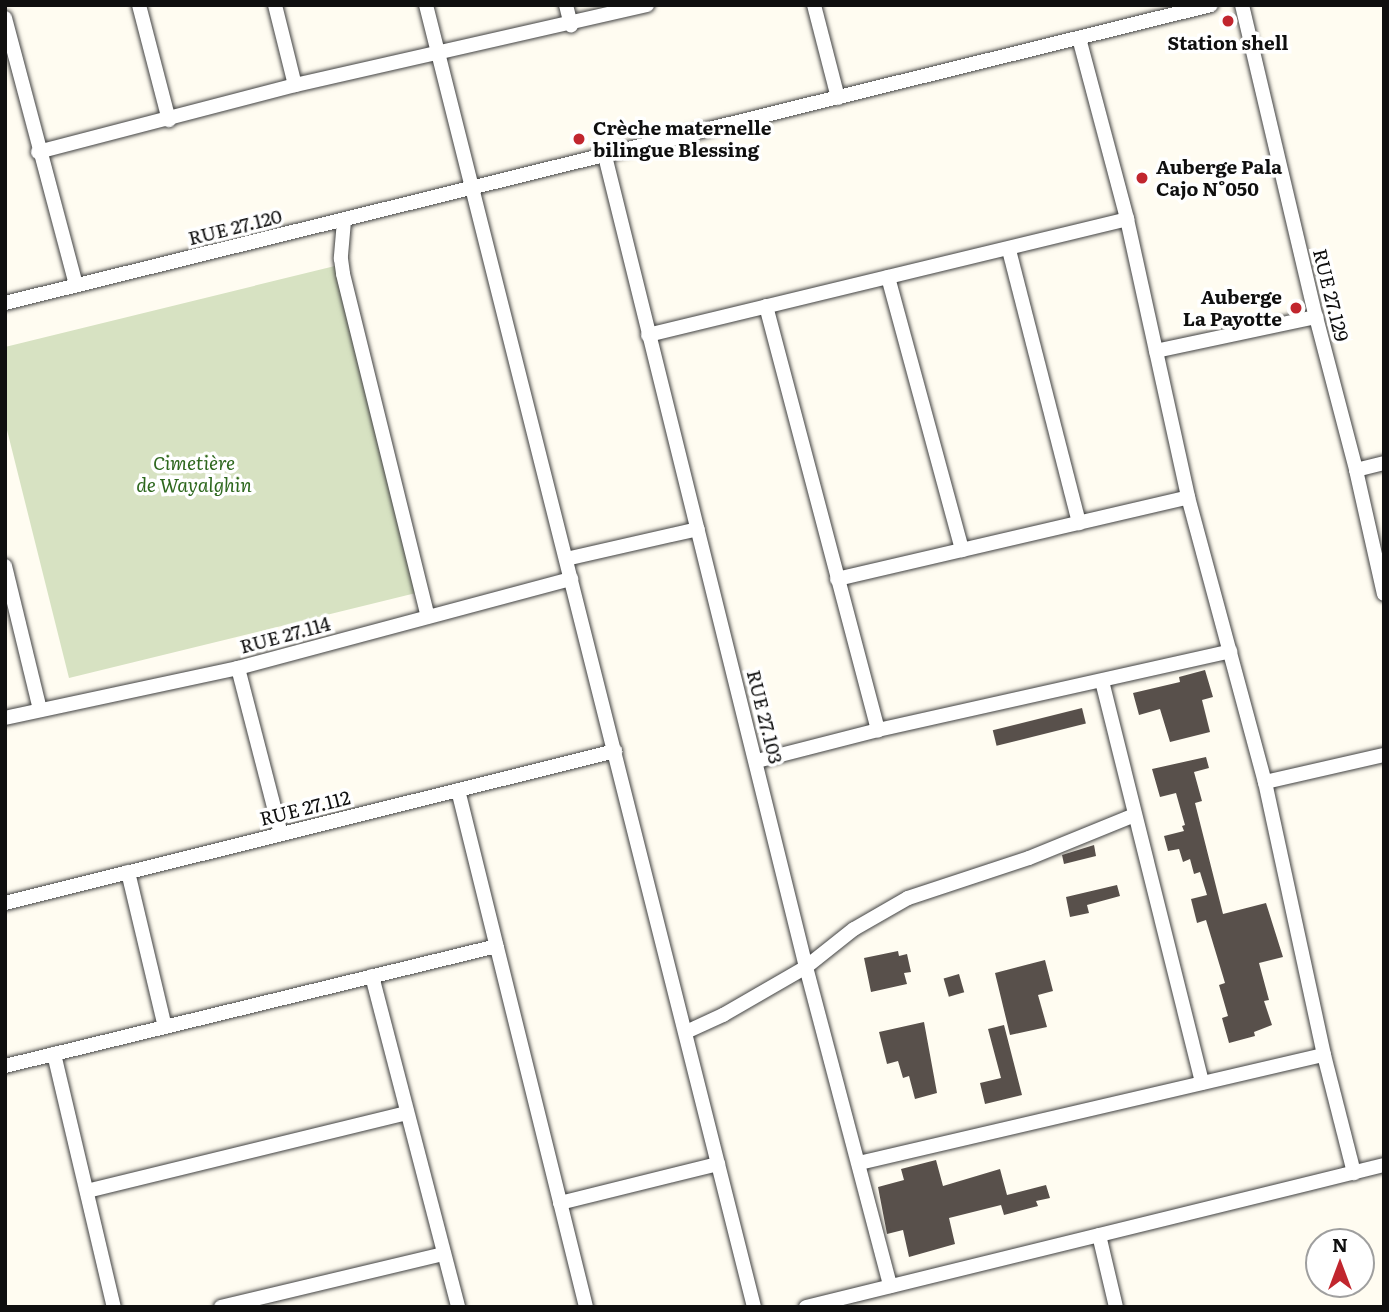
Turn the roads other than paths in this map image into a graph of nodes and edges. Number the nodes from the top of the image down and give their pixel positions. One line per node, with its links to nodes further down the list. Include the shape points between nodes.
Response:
1 (139, 5): 15 (street)
2 (275, 5): 13 (street)
3 (426, 5): 12 (street)
4 (566, 5): 10 (street)
5 (648, 5): 10 (street)
6 (814, 5): 14 (street)
7 (1210, 5): 11 (street, RUE 27.120)
8 (1242, 5): 26 (street, RUE 27.129)
9 (5, 18): 16 (street)
10 (571, 24): 12 (street)
11 (1079, 38): 14 (street, RUE 27.120); 19 (street)
12 (438, 54): 13 (street); 18 (street)
13 (295, 85): 15 (street)
14 (838, 98): 17 (street, RUE 27.120)
15 (169, 120): 16 (street)
16 (38, 152): 23 (street)
17 (605, 156): 18 (street, RUE 27.120); 27 (street, RUE 27.103)
18 (474, 189): 20 (street, RUE 27.120); 35 (street)
19 (1127, 219): 21 (street); 28 (street)
20 (344, 220): 23 (street, RUE 27.120); 41 (street, via 343,274)
21 (1009, 250): 22 (street); 32 (street)
22 (888, 277): 25 (street); 34 (street)
23 (76, 285): 24 (street, RUE 27.120)
24 (5, 303)
25 (765, 306): 27 (street); 38 (street)
26 (1316, 317): 28 (street); 30 (street, RUE 27.129)
27 (648, 335): 33 (street, RUE 27.103)
28 (1156, 351): 31 (street)
29 (1384, 464): 30 (street)
30 (1356, 470): 40 (street, RUE 27.129)
31 (1188, 497): 32 (street); 42 (street)
32 (1079, 523): 34 (street)
33 (698, 529): 35 (street); 50 (street, RUE 27.103)
34 (962, 550): 38 (street)
35 (566, 559): 37 (street)
36 (5, 566): 39 (street)
37 (571, 579): 41 (street, RUE 27.114); 48 (street)
38 (837, 579): 47 (street)
39 (8, 590): 45 (street)
40 (1384, 594)
41 (428, 617): 43 (street, RUE 27.114)
42 (1230, 651): 44 (street); 51 (street)
43 (238, 668): 45 (street, RUE 27.114); 54 (street)
44 (1102, 681): 47 (street); 53 (street)
45 (40, 710): 46 (street, RUE 27.114)
46 (5, 718)
47 (878, 730): 50 (street)
48 (615, 751): 52 (street, RUE 27.112); 61 (street)
49 (1384, 755): 51 (street)
50 (757, 761): 58 (street, RUE 27.103)
51 (1265, 782): 63 (street)
52 (458, 790): 54 (street, RUE 27.112); 57 (street)
53 (1135, 815): 58 (street, via 1029,858 908,898 854,929); 65 (street)
54 (281, 834): 55 (street, RUE 27.112)
55 (128, 872): 56 (street, RUE 27.112); 60 (street)
56 (5, 903)
57 (497, 946): 59 (street); 72 (street)
58 (806, 967): 61 (street); 67 (street, RUE 27.103)
59 (372, 976): 60 (street); 66 (street)
60 (165, 1027): 62 (street)
61 (686, 1032): 68 (street)
62 (54, 1054): 64 (street); 71 (street)
63 (1324, 1055): 65 (street); 70 (street)
64 (5, 1066)
65 (1202, 1083): 67 (street)
66 (407, 1113): 71 (street); 74 (street)
67 (859, 1163): 75 (street, RUE 27.103)
68 (718, 1164): 72 (street); 80 (street)
69 (1384, 1166): 70 (street)
70 (1354, 1173): 73 (street)
71 (87, 1191): 76 (street)
72 (560, 1203): 79 (street)
73 (1099, 1235): 75 (street); 82 (street)
74 (444, 1254): 77 (street); 78 (street)
75 (890, 1286): 81 (street)
76 (114, 1307)
77 (220, 1307)
78 (458, 1307)
79 (586, 1307)
80 (754, 1307)
81 (806, 1307)
82 (1116, 1307)

